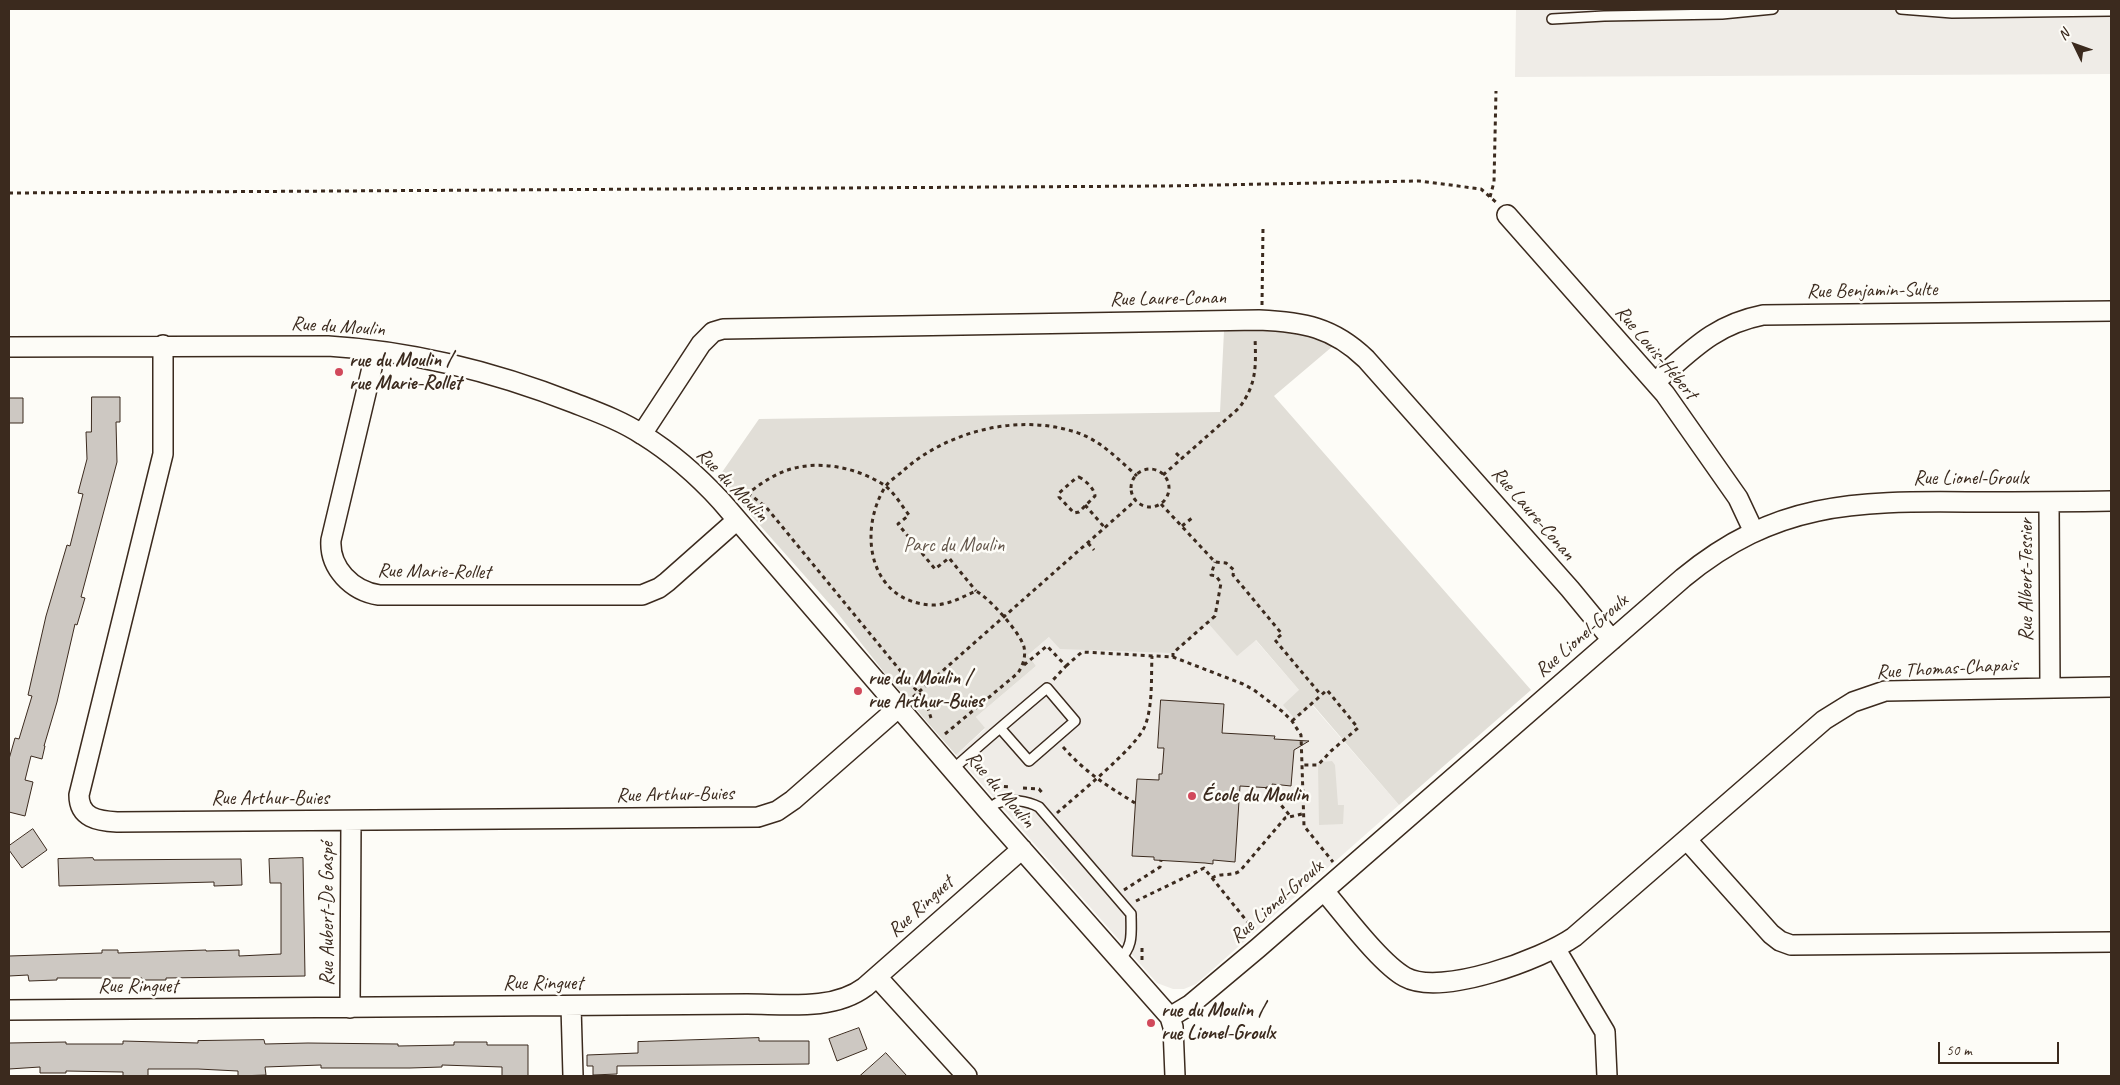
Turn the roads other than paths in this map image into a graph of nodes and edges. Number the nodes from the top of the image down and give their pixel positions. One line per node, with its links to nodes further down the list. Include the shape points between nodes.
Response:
1 (1773, 9): 4 (lane)
2 (1901, 9): 3 (lane, via 1952,12)
3 (2111, 11)
4 (1552, 20)
5 (1507, 215): 10 (street, Rue Louis-Hébert)
6 (2111, 311): 10 (street, Rue Benjamin-Sulte, via 1763,315 1714,333)
7 (163, 345): 8 (street, Rue du Moulin); 9 (street, Rue du Moulin, via 328,346); 23 (street, Rue Arthur-Buies, via 163,454 83,773 80,806 90,817 104,822)
8 (9, 347)
9 (376, 351): 11 (street, Rue du Moulin, via 456,365 533,388 594,411); 14 (street, Rue Marie-Rollet, via 331,540 337,567 347,581 359,589 379,595 642,595 667,582)
10 (1655, 382): 15 (street, Rue Louis-Hébert, via 1742,504)
11 (642, 434): 14 (street, Rue du Moulin, via 707,486); 16 (street, Rue Laure-Conan, via 701,344 713,332 723,329 1259,320 1302,324 1336,336 1366,358)
12 (2111, 501): 13 (street, Rue Lionel-Groulx)
13 (2049, 503): 15 (street, Rue Lionel-Groulx, via 1904,501 1846,505 1797,516); 17 (street, Rue Albert-Tessier)
14 (737, 520): 19 (street, Rue du Moulin)
15 (1754, 532): 16 (street, Rue Lionel-Groulx, via 1696,567)
16 (1612, 640): 26 (street, Rue Lionel-Groulx)
17 (2050, 687): 18 (street, Rue Thomas-Chapais); 24 (street, Rue Thomas-Chapais, via 1885,691 1853,702 1824,720)
18 (2111, 687)
19 (903, 705): 21 (street, Rue du Moulin); 23 (street, Rue Arthur-Buies, via 794,800 766,816)
20 (1000, 728): 20 (lane, via 1047,688 1076,721 1029,760); 21 (lane)
21 (952, 770): 22 (street, Rue du Moulin)
22 (988, 811): 25 (street, Rue du Moulin); 29 (lane, via 997,803 1009,802 1022,801 1039,807 1131,914 1130,946)
23 (351, 821): 32 (street, Rue Aubert-De Gaspé)
24 (1687, 840): 27 (street, via 1771,934 1791,945); 28 (street, Rue Thomas-Chapais, via 1584,929)
25 (1022, 849): 29 (street, Rue du Moulin); 30 (street, Rue Ringuet)
26 (1324, 891): 28 (street, Rue Thomas-Chapais, via 1389,966 1404,977 1419,982 1441,983 1477,976); 34 (street, Rue Lionel-Groulx, via 1190,1005)
27 (2111, 942)
28 (1555, 948): 38 (street, via 1605,1032)
29 (1119, 960): 34 (street, Rue du Moulin)
30 (877, 976): 31 (street, Rue Ringuet, via 854,994 820,1003); 36 (street)
31 (571, 1006): 32 (street, Rue Ringuet); 35 (street)
32 (350, 1008): 33 (street, Rue Ringuet)
33 (9, 1010)
34 (1170, 1016): 37 (street)
35 (572, 1076)
36 (967, 1076)
37 (1175, 1076)
38 (1606, 1076)

